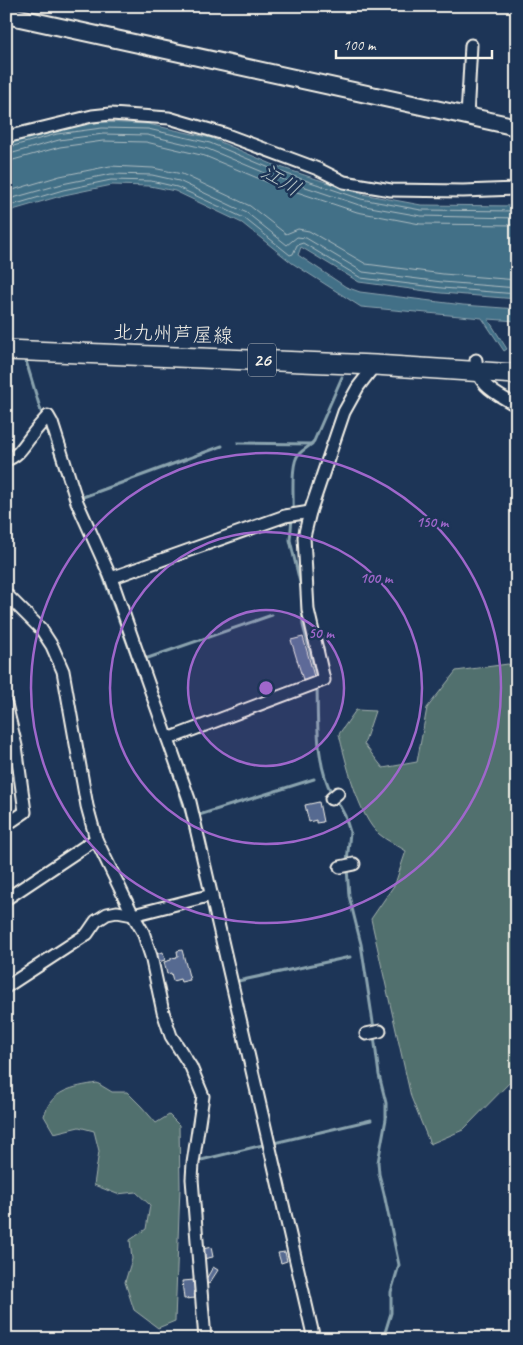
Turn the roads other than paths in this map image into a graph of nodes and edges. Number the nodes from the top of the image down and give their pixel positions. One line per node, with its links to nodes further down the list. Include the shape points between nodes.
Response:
1 (6, 16): 3 (street)
2 (471, 45): 3 (street)
3 (467, 117): 4 (street)
4 (517, 127)
5 (6, 137): 6 (street, via 92,116 169,118 224,134 344,182 392,190)
6 (517, 189)
7 (6, 338): 11 (main road, 北九州芦屋線 / 26)
8 (6, 350): 10 (main road, 北九州芦屋線 / 26)
9 (517, 362): 11 (main road, 北九州芦屋線 / 26)
10 (375, 365): 11 (main road, 北九州芦屋線 / 26); 15 (street, via 344,412)
11 (477, 366): 12 (main road, 北九州芦屋線 / 26); 13 (street, via 487,387)
12 (517, 374)
13 (517, 406)
14 (6, 460): 16 (street, via 14,458 48,416 77,502)
15 (310, 512): 16 (street, via 285,516); 19 (street, via 304,537 308,610 324,680)
16 (111, 578): 19 (street)
17 (6, 594): 22 (street, via 41,629 63,671)
18 (6, 704): 20 (street)
19 (168, 739): 25 (street, via 190,802)
20 (11, 750): 21 (street, via 25,812)
21 (6, 825)
22 (96, 839): 26 (street); 27 (street)
23 (354, 864): 24 (street)
24 (340, 867)
25 (212, 895): 27 (street); 32 (street)
26 (6, 899)
27 (133, 915): 28 (street, via 107,914 96,921 87,934); 31 (street, via 151,956 171,1036 191,1067 203,1096 192,1179)
28 (6, 987)
29 (380, 1031): 30 (street)
30 (366, 1034)
31 (205, 1339)
32 (314, 1339)

